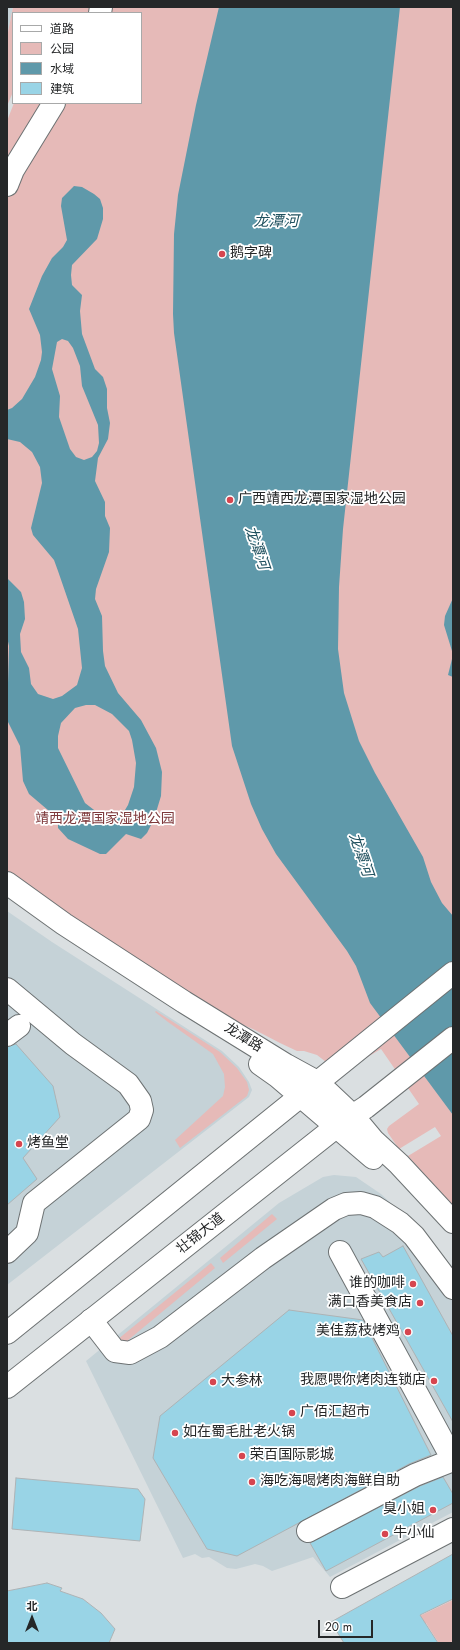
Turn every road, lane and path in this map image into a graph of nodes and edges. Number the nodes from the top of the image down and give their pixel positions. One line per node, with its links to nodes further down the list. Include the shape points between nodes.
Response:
1 (53, 104): 2 (main road, via 13,170)
2 (7, 185)
3 (7, 883): 8 (main road, 龙潭路, via 64,924 184,1002)
4 (7, 897): 9 (main road, 龙潭路, via 277,1076)
5 (453, 973): 8 (main road)
6 (7, 989): 13 (main road, via 73,1044 128,1084 140,1101 142,1110 139,1119 34,1203 28,1233)
7 (453, 1038): 10 (main road, 壮锦大道)
8 (317, 1082): 9 (main road); 10 (main road, 龙潭路)
9 (300, 1096): 10 (main road, 龙潭路); 17 (main road)
10 (345, 1121): 11 (main road, 龙潭路, via 373,1140); 12 (main road, 龙潭路); 16 (main road, 壮锦大道)
11 (453, 1222)
12 (453, 1238)
13 (7, 1252)
14 (340, 1252): 19 (main road)
15 (453, 1288): 16 (main road, via 414,1236 400,1223 375,1207 361,1203 346,1204 334,1209 263,1258 160,1337 130,1353 115,1351)
16 (91, 1320): 18 (main road, 壮锦大道)
17 (7, 1333)
18 (7, 1387)
19 (453, 1460): 21 (main road, via 415,1475)
20 (453, 1530): 22 (main road)
21 (308, 1531)
22 (342, 1587)

